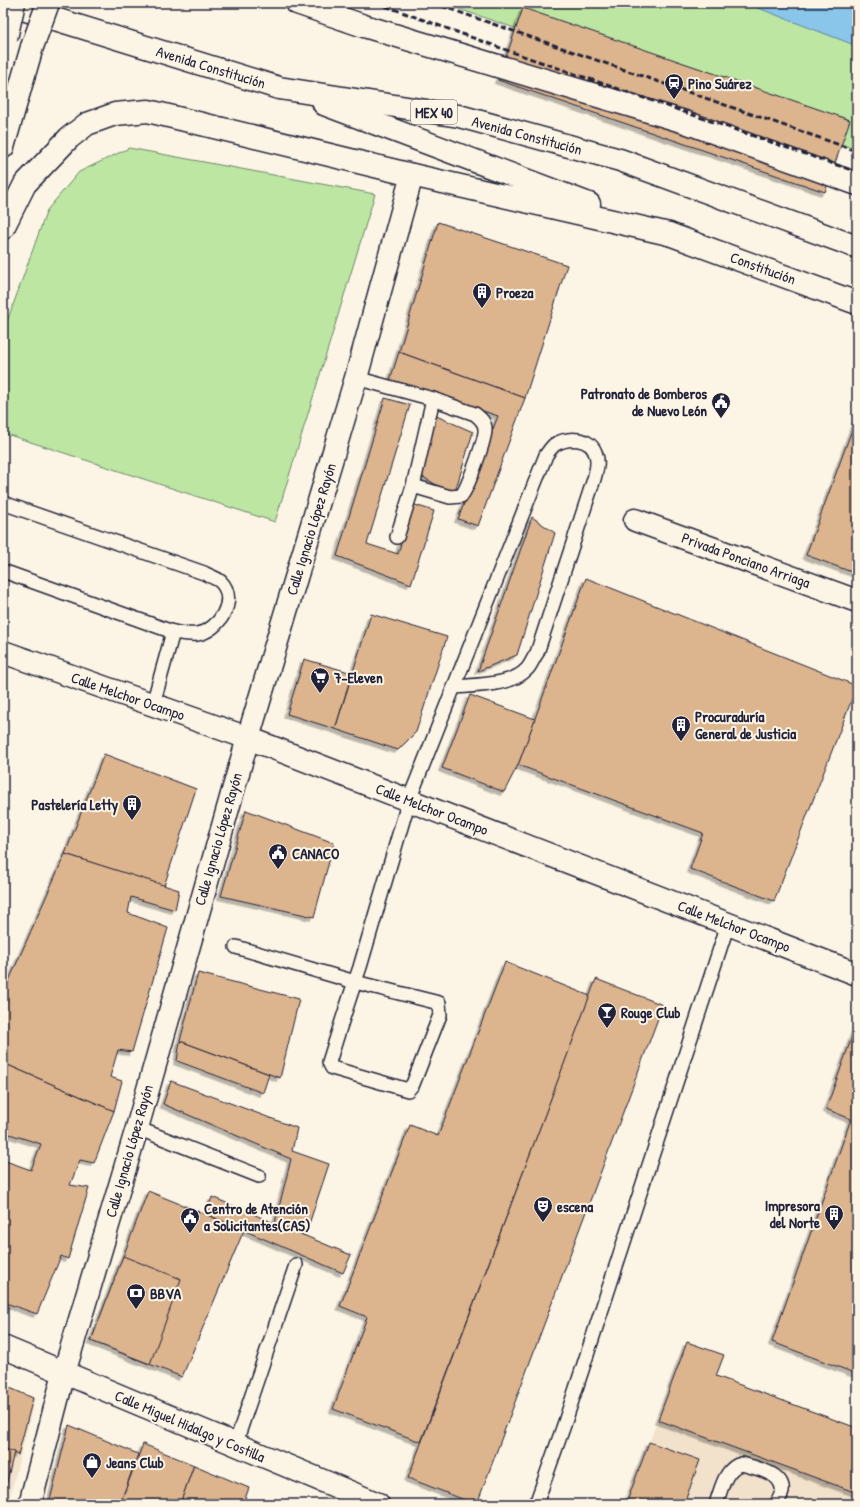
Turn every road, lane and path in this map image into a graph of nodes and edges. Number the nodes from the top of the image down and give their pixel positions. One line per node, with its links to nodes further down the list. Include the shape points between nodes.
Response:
1 (3, 3): 6 (main road, Avenida Constitución / MEX 40)
2 (14, 3): 5 (main road, bridge)
3 (48, 3): 7 (main road, bridge, via 32,47)
4 (297, 3): 9 (main road, via 364,26 685,122)
5 (5, 42)
6 (279, 88): 11 (main road); 12 (main road, Avenida Constitución / MEX 40, via 460,116 620,160)
7 (3, 148)
8 (412, 176): 10 (main road, via 148,111 115,114 86,124 59,148 25,184); 11 (main road); 14 (main road, Calle Ignacio López Rayón)
9 (857, 184)
10 (3, 228)
11 (669, 234): 13 (main road, Constitución)
12 (857, 247)
13 (857, 303)
14 (356, 378): 15 (lane); 26 (main road, Calle Ignacio López Rayón)
15 (433, 399): 16 (lane); 16 (lane, via 481,418 485,424 484,436 467,488 461,496 450,498)
16 (413, 486): 19 (lane)
17 (3, 503): 22 (lane, via 204,573 221,582 227,595 226,610 216,626 198,634)
18 (635, 520): 21 (main road, Privada Ponciano Arriaga)
19 (397, 537)
20 (3, 571): 22 (lane)
21 (857, 601)
22 (172, 632): 25 (lane)
23 (3, 652): 25 (main road, Calle Melchor Ocampo)
24 (453, 687): 24 (lane, via 546,455 552,446 563,441 578,439 590,445 596,454 598,465 537,653 526,669 515,678 496,683); 27 (lane)
25 (153, 704): 26 (main road, Calle Melchor Ocampo)
26 (248, 738): 27 (main road, Calle Melchor Ocampo); 32 (main road, Calle Ignacio López Rayón)
27 (410, 800): 28 (main road, Calle Melchor Ocampo); 31 (lane)
28 (728, 924): 30 (main road, Calle Melchor Ocampo); 40 (lane)
29 (236, 947): 31 (lane)
30 (857, 974)
31 (355, 982): 31 (lane, via 438,1003 440,1016 413,1084 408,1090 332,1068 329,1062)
32 (137, 1128): 33 (lane); 36 (main road, Calle Ignacio López Rayón)
33 (259, 1176)
34 (296, 1265): 37 (lane)
35 (3, 1347): 36 (main road, Calle Miguel Hidalgo y Costilla)
36 (64, 1373): 37 (main road, Calle Miguel Hidalgo y Costilla); 38 (main road, Calle Ignacio López Rayón)
37 (235, 1445): 39 (main road, Calle Miguel Hidalgo y Costilla)
38 (30, 1504)
39 (378, 1504)
40 (536, 1504)
41 (716, 1504): 42 (lane, via 727,1476 733,1467 742,1464 774,1475 780,1481 782,1492)
42 (777, 1504)

